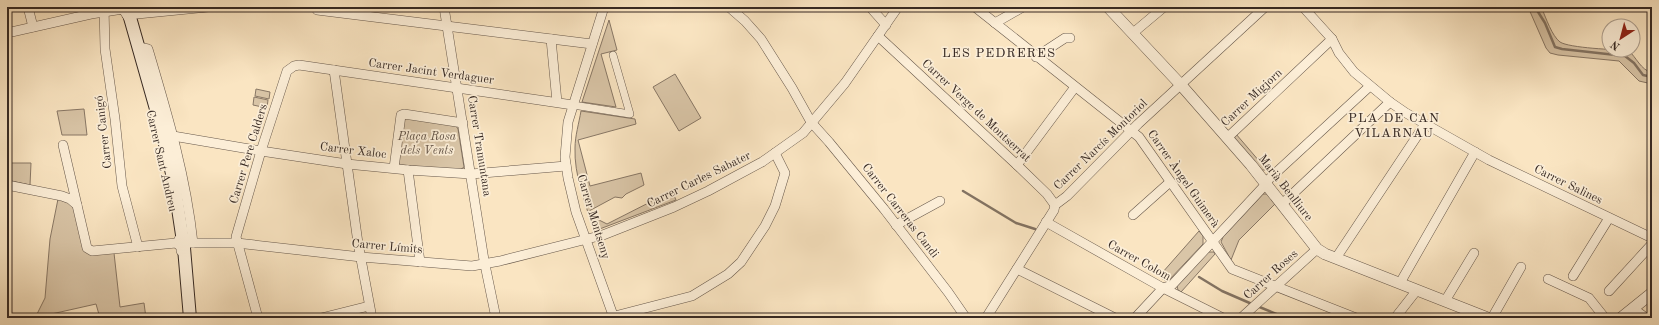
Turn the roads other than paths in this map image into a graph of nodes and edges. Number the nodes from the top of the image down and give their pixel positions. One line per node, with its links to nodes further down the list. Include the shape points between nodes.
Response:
1 (28, 7): 20 (street)
2 (208, 7): 15 (street)
3 (444, 7): 19 (street, Carrer Tramuntana)
4 (604, 7): 27 (street, Carrer Montseny)
5 (729, 7): 42 (street, Carrer Carreras Candi, via 745,20 761,39)
6 (870, 7): 18 (street)
7 (898, 7): 18 (street, Carrer Carles Sabater)
8 (975, 7): 17 (street, Carrer Àngel Guimerà)
9 (1023, 7): 17 (street)
10 (1108, 7): 22 (street, Marià Benlliure)
11 (1164, 7): 22 (street)
12 (1303, 7): 26 (street, Carrer Salines)
13 (1262, 9): 34 (street, Carrer Narcís Montoriol)
14 (105, 10): 15 (street); 20 (street); 75 (street, Carrer Canigó, via 105,49 122,186)
15 (126, 10): 28 (main road, Carrer Sant Andreu); 31 (street, via 139,57); 38 (main road, Carrer Sant Andreu)
16 (317, 10): 19 (street)
17 (995, 23): 30 (street, Carrer Àngel Guimerà)
18 (886, 24): 23 (street, Carrer Carles Sabater)
19 (448, 26): 25 (street); 37 (street, Carrer Tramuntana)
20 (33, 27): 21 (street)
21 (7, 33)
22 (1133, 33): 34 (street, Marià Benlliure)
23 (878, 36): 42 (street, Carrer Carles Sabater, via 830,102); 53 (street, Carrer Verge de Montserrat)
24 (1070, 38): 30 (street, via 1065,38)
25 (551, 39): 27 (street); 39 (street)
26 (1332, 39): 35 (street, Carrer Salines, via 1354,72); 47 (street, Carrer Migjorn)
27 (592, 44): 41 (street, Carrer Montseny)
28 (144, 48): 31 (main road, Carrer Sant Andreu); 46 (street)
29 (613, 55): 41 (street, via 630,114)
30 (1036, 57): 36 (street, Carrer Àngel Guimerà)
31 (144, 65): 46 (main road, Carrer Sant Andreu)
32 (334, 70): 33 (street, Carrer Jacint Verdaguer, via 299,65); 37 (street, Carrer Jacint Verdaguer); 52 (street)
33 (287, 72): 49 (street, Carrer Pere Calders)
34 (1181, 85): 45 (street, Carrer Narcís Montoriol); 47 (street, Marià Benlliure)
35 (1370, 86): 40 (street, Carrer Salines); 59 (street, via 1269,178)
36 (1075, 87): 45 (street, Carrer Àngel Guimerà); 53 (street)
37 (458, 88): 39 (street, Carrer Jacint Verdaguer); 43 (street, Carrer Tramuntana)
38 (147, 99): 46 (street, via 159,133); 72 (main road, Carrer Sant Andreu)
39 (557, 102): 41 (street, Carrer Jacint Verdaguer)
40 (1390, 102): 44 (street, Carrer Salines); 62 (street)
41 (573, 105): 54 (street, Carrer Montseny, via 566,136)
42 (811, 122): 51 (street, Carrer Carles Sabater, via 803,133); 68 (street, Carrer Carreras Candi)
43 (463, 123): 55 (street, via 401,115); 57 (street, Carrer Tramuntana)
44 (1425, 124): 50 (street, Carrer Salines); 79 (street)
45 (1132, 130): 58 (street, Carrer Àngel Guimerà); 64 (street, Carrer Narcís Montoriol)
46 (168, 135): 49 (street, Carrer Xaloc); 72 (main road, Carrer Sant Andreu)
47 (1227, 138): 59 (street, Marià Benlliure)
48 (63, 145): 63 (street)
49 (261, 151): 52 (street, Carrer Xaloc); 73 (street, Carrer Pere Calders, via 236,237)
50 (1475, 152): 66 (street, Carrer Salines); 86 (street)
51 (775, 154): 70 (street, Carrer Carles Sabater, via 674,208 616,231); 103 (street, via 785,173 775,206 741,262 728,274 692,296)
52 (346, 164): 55 (street, Carrer Xaloc); 78 (street)
53 (1017, 164): 64 (street, Carrer Verge de Montserrat)
54 (566, 166): 57 (street, Carrer Xaloc); 70 (street, Carrer Montseny, via 574,205)
55 (394, 168): 56 (street, Carrer Xaloc)
56 (408, 170): 57 (street, Carrer Xaloc); 80 (street)
57 (471, 174): 81 (street, Carrer Tramuntana)
58 (1170, 182): 65 (street); 71 (street, Carrer Àngel Guimerà)
59 (1266, 184): 62 (street, Marià Benlliure); 71 (street)
60 (7, 185): 63 (street, via 62,196)
61 (940, 201): 68 (street)
62 (1282, 204): 76 (street, Marià Benlliure)
63 (77, 205): 75 (street, Carrer Límits, via 87,248 92,251)
64 (1055, 205): 67 (street, Carrer Narcís Montoriol)
65 (1133, 214)
66 (1609, 218): 69 (street, Carrer Salines); 84 (street)
67 (1046, 222): 83 (street, Carrer Narcís Montoriol); 88 (street, Carrer Colom)
68 (896, 225): 104 (street, Carrer Carreras Candi)
69 (1652, 238)
70 (586, 239): 81 (street, Carrer Límits); 103 (street, Carrer Montseny)
71 (1212, 242): 87 (street, Carrer Àngel Guimerà, via 1232,269); 88 (street, via 1172,285)
72 (181, 243): 73 (street, Carrer Límits); 75 (street, Carrer Límits); 92 (main road, Carrer Sant Andreu); 98 (main road)
73 (237, 243): 78 (street, Carrer Límits); 99 (street)
74 (1652, 244): 90 (street)
75 (138, 247)
76 (1317, 249): 79 (street, Marià Benlliure); 87 (street, Carrer Roses)
77 (1474, 253): 93 (street)
78 (361, 257): 80 (street, Carrer Límits); 94 (street)
79 (1336, 258): 86 (street, Marià Benlliure)
80 (420, 262): 81 (street, Carrer Límits, via 472,266)
81 (485, 264): 102 (street, Carrer Tramuntana)
82 (1521, 267): 113 (street)
83 (1017, 269): 105 (street, Carrer Narcís Montoriol); 106 (street)
84 (1573, 276)
85 (1548, 279): 114 (street, via 1589,298)
86 (1400, 283): 89 (street, Marià Benlliure)
87 (1276, 287): 109 (street, Carrer Roses); 110 (street, Carrer Àngel Guimerà)
88 (1163, 288): 107 (street); 108 (street, Carrer Colom)
89 (1417, 290): 93 (street, Marià Benlliure); 111 (street)
90 (1609, 291)
91 (1652, 293): 95 (street)
92 (181, 300): 96 (main road, Carrer Sant Andreu); 97 (street, via 186,305)
93 (1445, 301): 112 (street, Marià Benlliure)
94 (369, 306): 100 (street); 101 (street)
95 (1634, 309): 115 (street); 116 (street)
96 (182, 318)
97 (186, 318)
98 (190, 318)
99 (258, 318)
100 (321, 318)
101 (372, 318)
102 (496, 318)
103 (611, 318)
104 (966, 318)
105 (986, 318)
106 (1115, 318)
107 (1135, 318)
108 (1223, 318)
109 (1241, 318)
110 (1356, 318)
111 (1395, 318)
112 (1488, 318)
113 (1492, 318)
114 (1605, 318)
115 (1621, 318)
116 (1646, 318)

